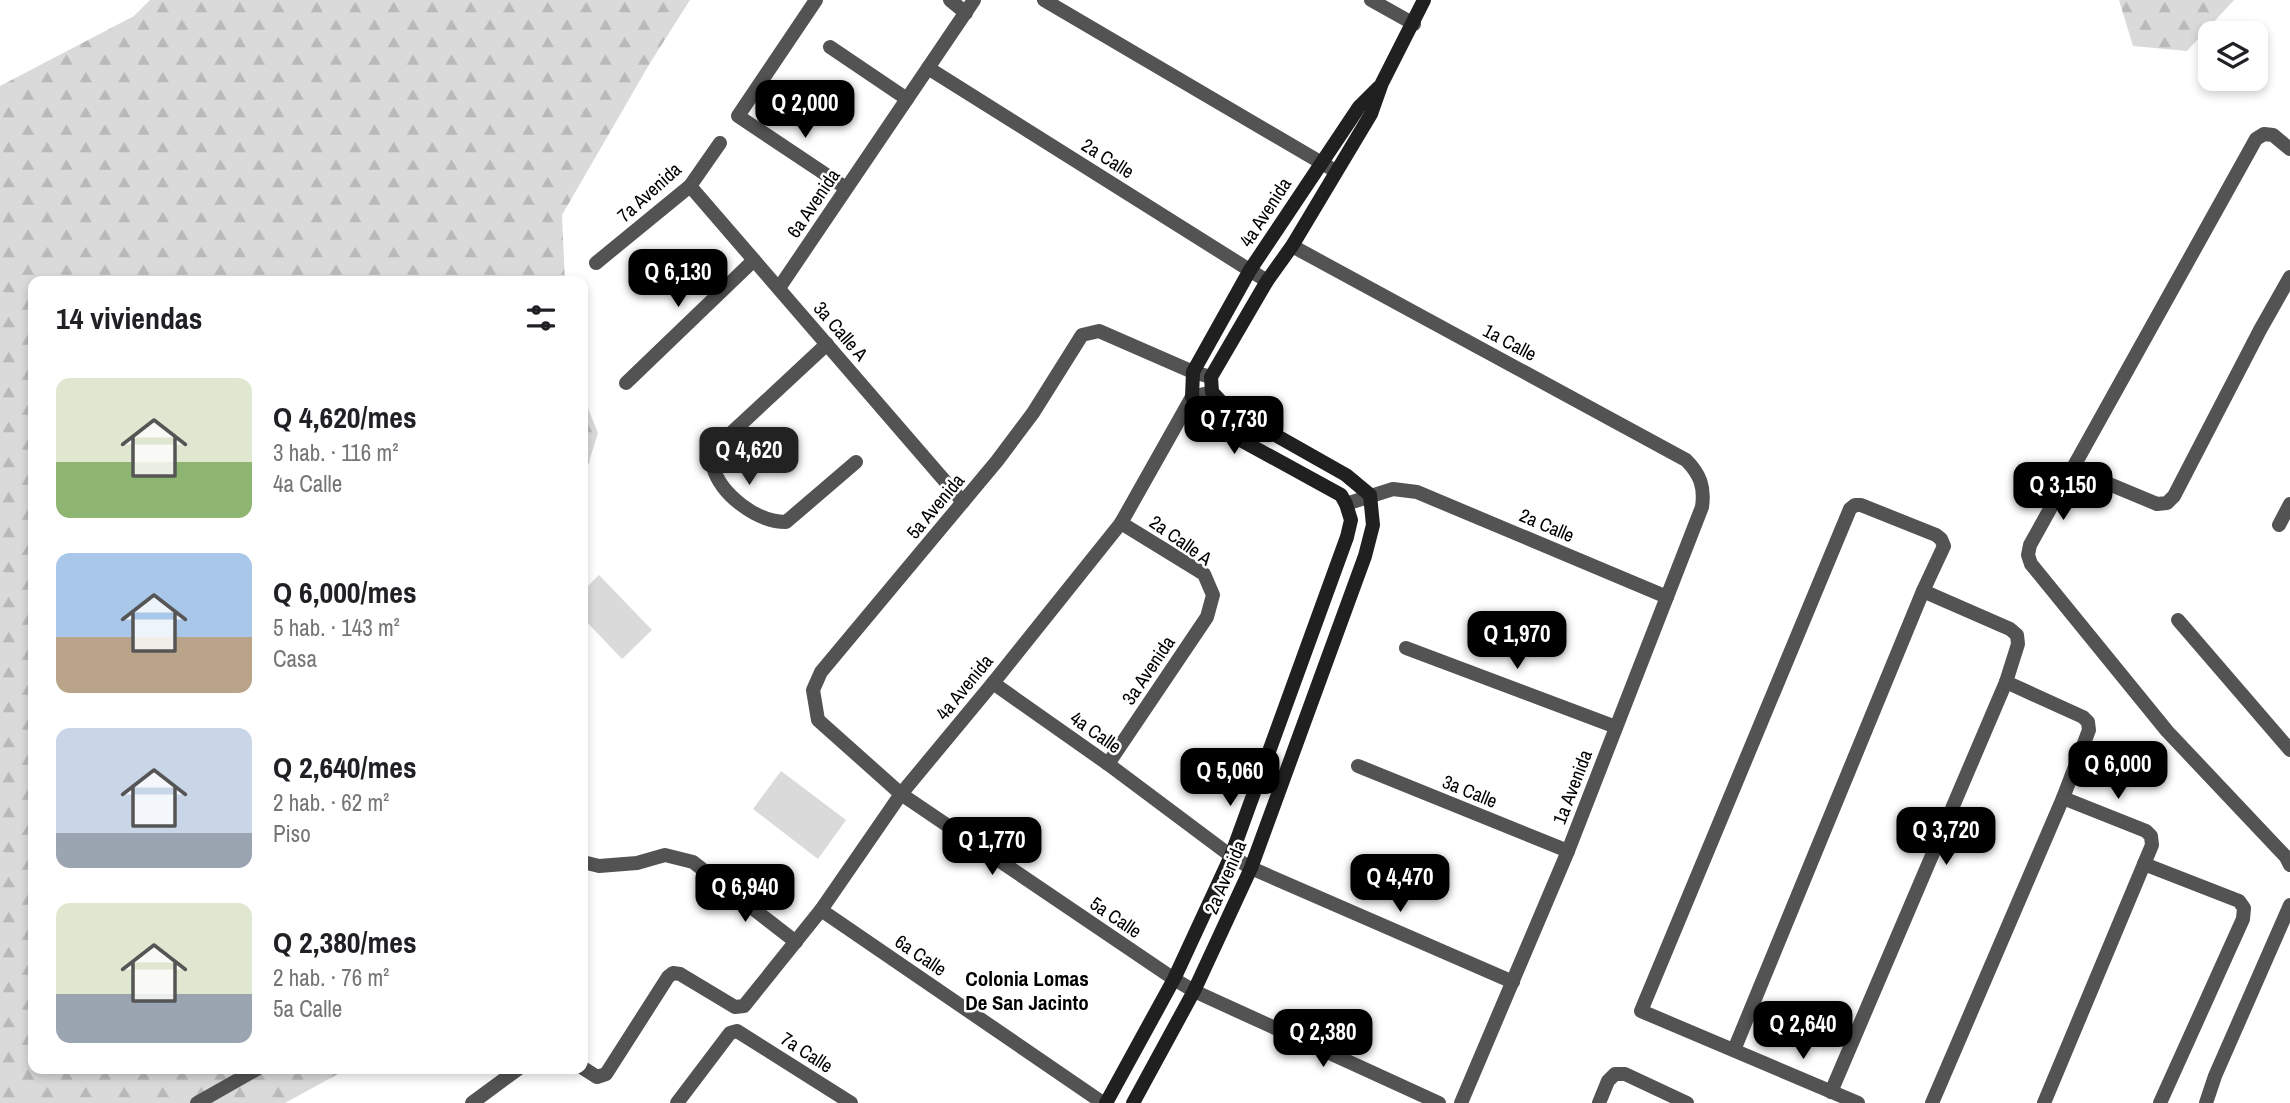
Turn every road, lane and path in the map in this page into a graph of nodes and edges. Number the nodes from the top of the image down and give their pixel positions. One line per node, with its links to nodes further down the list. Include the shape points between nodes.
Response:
1 (816, 0): 18 (street, via 738,114)
2 (950, 0): 7 (street)
3 (974, 0): 7 (street, 6a Avenida)
4 (1044, 0): 15 (street)
5 (1371, 0): 8 (street)
6 (1424, 0): 8 (street, 4a Avenida)
7 (966, 13): 10 (street, 6a Avenida)
8 (1414, 24): 11 (street, 4a Avenida)
9 (830, 47): 12 (street)
10 (928, 68): 12 (street, 6a Avenida); 22 (street, 2a Calle)
11 (1382, 83): 15 (street, 4a Avenida, via 1359,107); 16 (street, 4a Avenida, via 1371,114)
12 (907, 99): 18 (street, 6a Avenida)
13 (720, 142): 17 (street, 7a Avenida)
14 (2290, 149): 32 (street, via 2273,135 2256,139)
15 (1321, 162): 16 (street); 22 (street, 4a Avenida)
16 (1336, 172): 19 (street, 4a Avenida)
17 (690, 186): 20 (street, 3a Calle A); 21 (street, 7a Avenida)
18 (846, 188): 25 (street, 6a Avenida)
19 (1292, 246): 24 (street, 4a Avenida); 33 (street, 1a Calle, via 1686,460)
20 (754, 260): 25 (street, 3a Calle A); 29 (street)
21 (596, 263)
22 (1250, 270): 24 (street, 2a Calle); 27 (street, 4a Avenida)
23 (2290, 277): 32 (street, via 2167,503 2157,504)
24 (1267, 281): 28 (street, 4a Avenida)
25 (779, 288): 26 (street, 3a Calle A)
26 (827, 344): 31 (street, via 713,450 712,465 720,482 753,512 773,522 786,522); 35 (street, 3a Calle A)
27 (1193, 372): 28 (street); 30 (street); 35 (street, 5a Avenida, via 1099,331 1082,335 1033,413)
28 (1212, 380): 30 (street); 34 (street, via 1226,407 1346,475)
29 (626, 383)
30 (1192, 397): 36 (street, via 1200,412 1217,426 1341,495); 38 (street, 4a Avenida)
31 (856, 462)
32 (2073, 469): 58 (street, via 2030,545 2031,564 2167,731)
33 (1702, 481): 42 (street, 1a Avenida, via 1703,507)
34 (1370, 495): 36 (street, 2a Calle); 42 (street, 2a Calle, via 1393,489 1417,492); 59 (street, 2a Avenida, via 1373,525 1365,556)
35 (963, 502): 47 (street, 5a Avenida, via 821,672 813,690)
36 (1346, 504): 55 (street, 2a Avenida, via 1351,520 1348,537)
37 (2290, 504): 39 (street)
38 (1121, 523): 41 (street, 2a Calle A, via 1204,574); 46 (street, 4a Avenida)
39 (2279, 525)
40 (1923, 591): 45 (street, via 2017,635); 66 (street); 66 (street, via 1944,546 1941,539 1886,515 1855,505 1850,509 1641,1011)
41 (1213, 595): 50 (street, 3a Avenida, via 1207,617)
42 (1667, 597): 48 (street, 1a Avenida)
43 (2178, 620): 49 (street)
44 (1406, 648): 48 (street)
45 (2006, 682): 53 (street, via 2088,722); 70 (street)
46 (993, 683): 50 (street, 4a Calle); 52 (street, 4a Avenida)
47 (814, 703): 52 (street, 5a Calle, via 818,720)
48 (1616, 727): 54 (street, 1a Avenida)
49 (2290, 750)
50 (1108, 764): 55 (street, 4a Calle)
51 (1358, 766): 54 (street, 3a Calle)
52 (901, 794): 61 (street, 4a Avenida); 63 (street, 5a Calle)
53 (2063, 798): 57 (street, via 2146,831 2152,845); 82 (street)
54 (1568, 851): 64 (street, 1a Avenida)
55 (1231, 856): 59 (street, 4a Calle); 63 (street, 2a Avenida)
56 (588, 863): 62 (street, via 637,863 666,855 693,862)
57 (2144, 864): 83 (street); 84 (street, via 2239,901 2244,908)
58 (2290, 865)
59 (1251, 868): 64 (street, 4a Calle); 65 (street, 2a Avenida)
60 (2290, 905): 85 (street)
61 (821, 910): 62 (street, 4a Avenida); 75 (street, 6a Calle)
62 (796, 942): 67 (street, 4a Avenida, via 740,1008 673,973 606,1074 597,1077)
63 (1174, 979): 65 (street, 5a Calle); 75 (street, 2a Avenida)
64 (1513, 982): 78 (street, 1a Avenida)
65 (1194, 991): 76 (street, 2a Avenida); 77 (street, 5a Calle)
66 (1734, 1050): 70 (street)
67 (588, 1071)
68 (248, 1074): 71 (street)
69 (511, 1074): 72 (street)
70 (1832, 1092): 81 (street)
71 (197, 1103)
72 (472, 1103)
73 (677, 1103): 74 (street, 7a Calle, via 730,1033 742,1033)
74 (851, 1103)
75 (1105, 1103)
76 (1133, 1103)
77 (1439, 1103)
78 (1461, 1103)
79 (1599, 1103): 80 (street, via 1615,1074 1625,1074)
80 (1687, 1103)
81 (1858, 1103)
82 (1932, 1103)
83 (2044, 1103)
84 (2160, 1103)
85 (2206, 1103)

